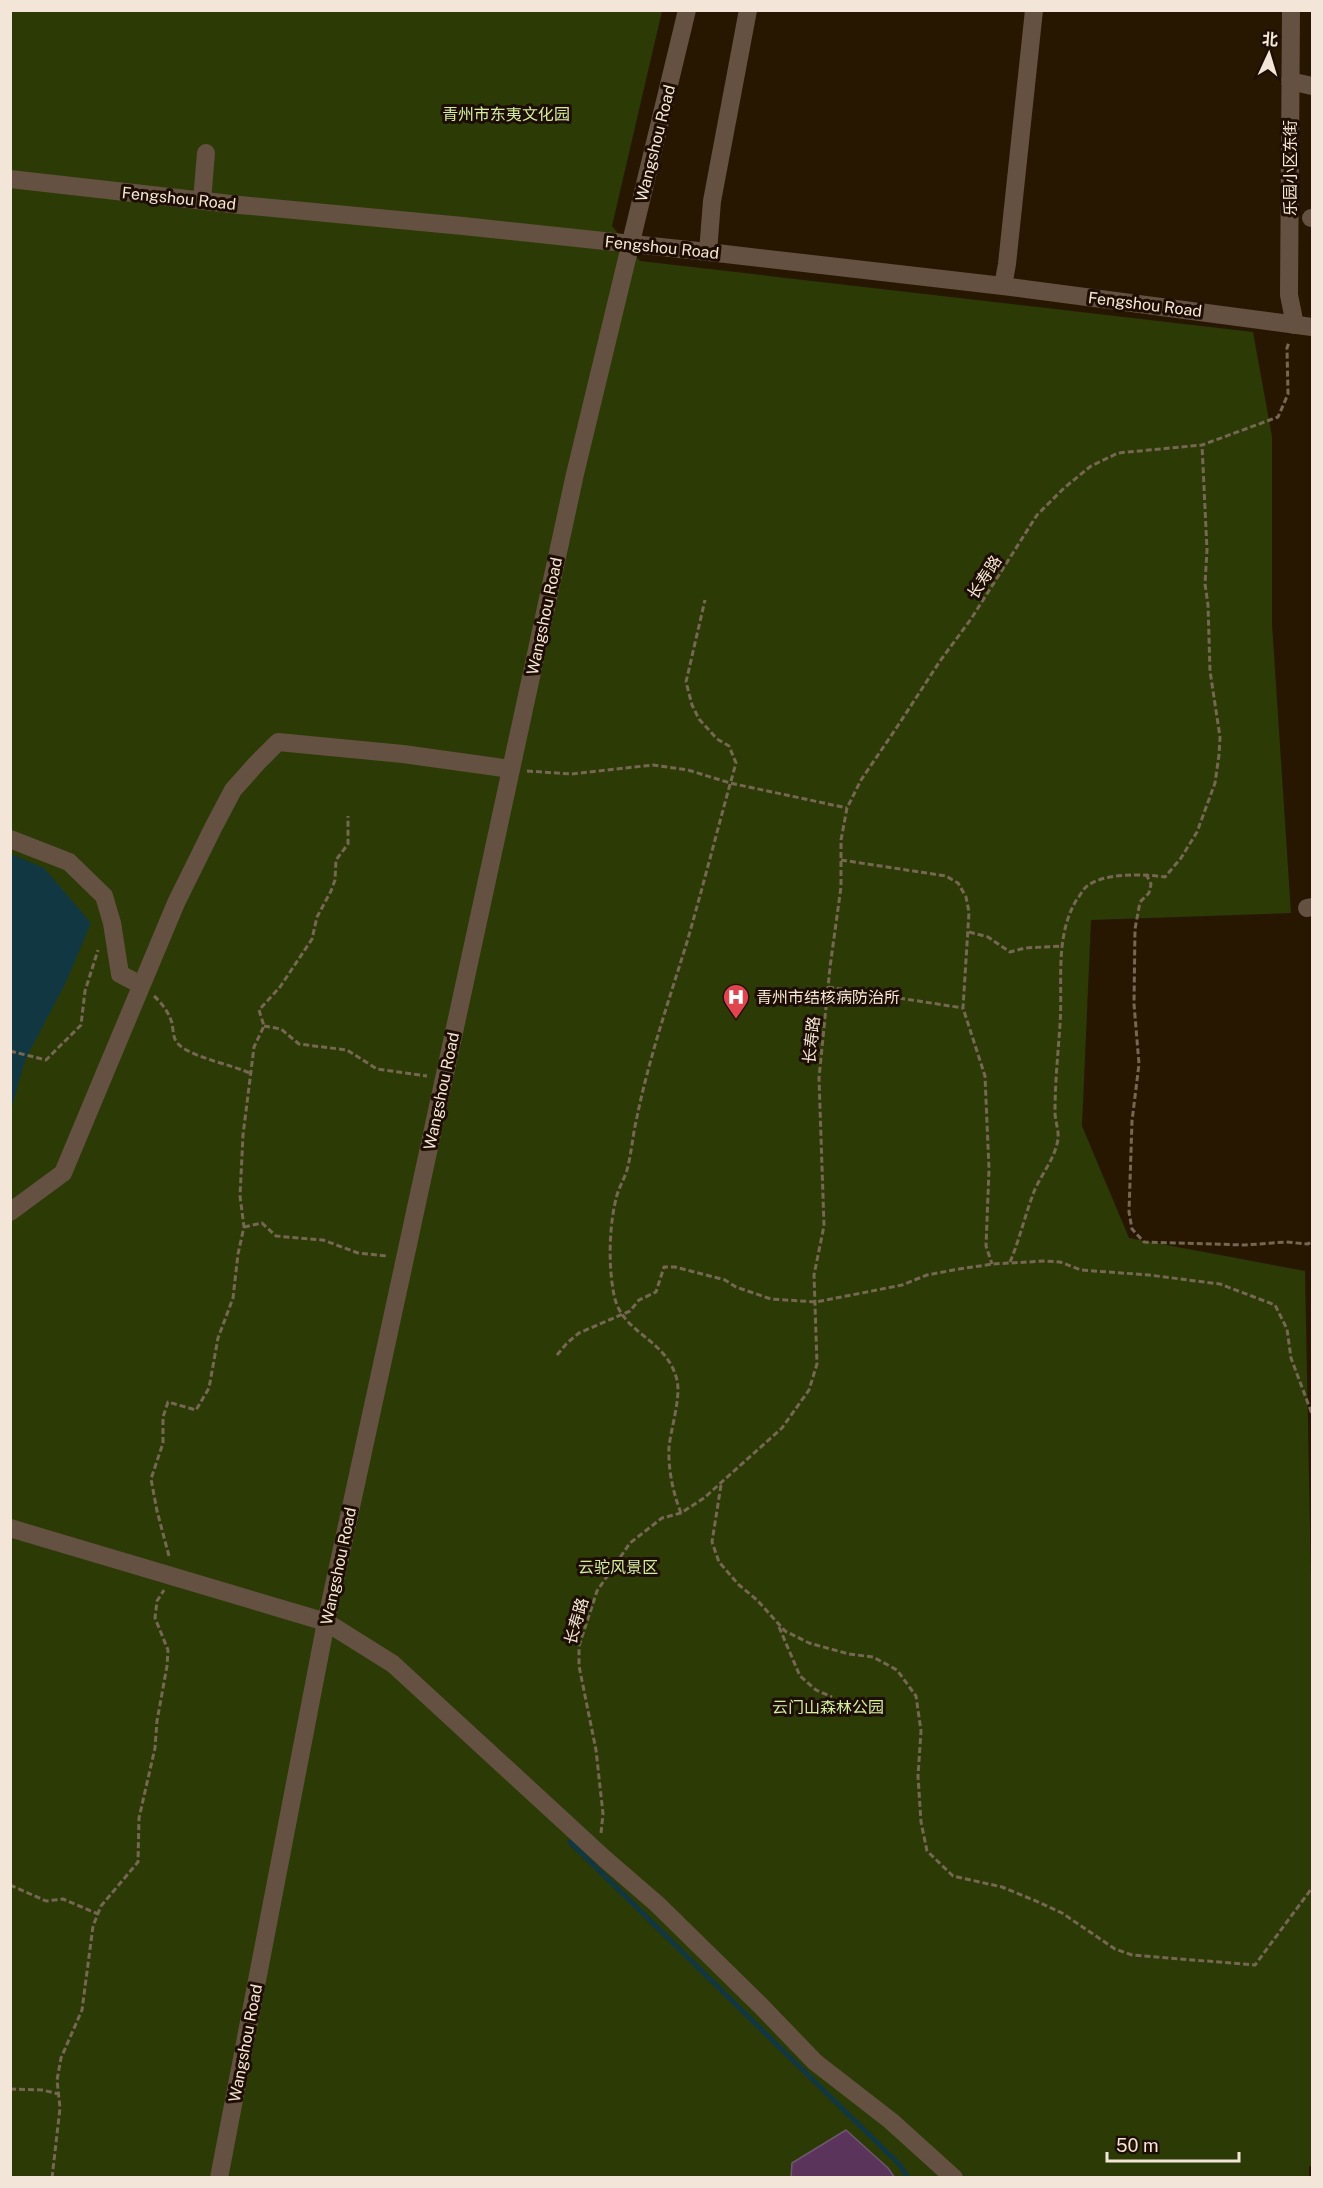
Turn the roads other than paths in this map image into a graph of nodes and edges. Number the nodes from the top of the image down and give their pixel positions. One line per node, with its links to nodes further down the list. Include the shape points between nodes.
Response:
1 (687, 10): 10 (street, Wangshou Road)
2 (748, 10): 11 (street, via 712,201)
3 (1034, 10): 12 (street)
4 (1291, 10): 5 (street, 乐园小区东街)
5 (1290, 81): 6 (street); 13 (street, 乐园小区东街, via 1289,295)
6 (1312, 86)
7 (206, 153): 9 (street)
8 (10, 179): 9 (street, Fengshou Road)
9 (202, 201): 10 (street, Fengshou Road)
10 (630, 244): 11 (street, Fengshou Road); 14 (street, Wangshou Road)
11 (708, 252): 12 (street, Fengshou Road)
12 (1003, 286): 13 (street, Fengshou Road)
13 (1304, 326)
14 (511, 769): 16 (street, via 278,742 233,790 176,903); 19 (street, Wangshou Road)
15 (10, 839): 16 (street, via 69,862 104,896 120,974)
16 (141, 985): 17 (street, via 63,1173)
17 (10, 1212)
18 (10, 1528): 19 (street)
19 (326, 1622): 20 (street, Wangshou Road); 21 (street, via 393,1664 650,1897 814,2062 891,2121)
20 (219, 2178)
21 (954, 2178)

